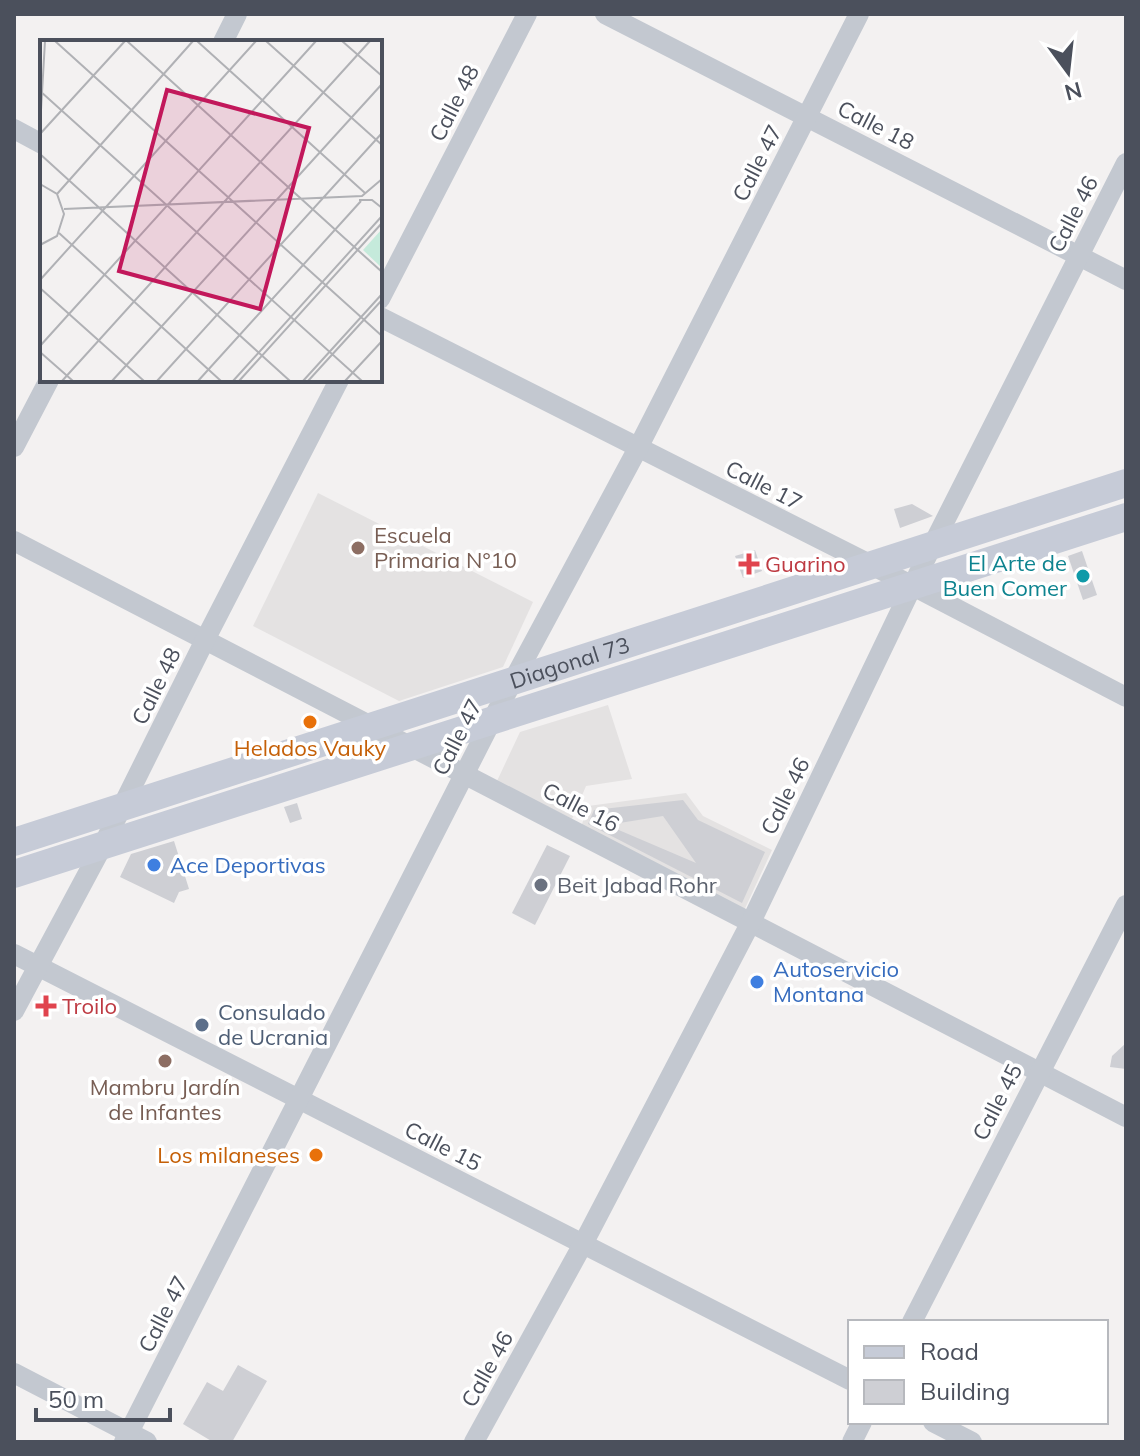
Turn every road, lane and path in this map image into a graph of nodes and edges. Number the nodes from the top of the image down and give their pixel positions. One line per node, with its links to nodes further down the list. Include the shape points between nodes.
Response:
1 (237, 14): 5 (street)
2 (527, 14): 12 (street, Calle 48)
3 (605, 14): 6 (street, Calle 18)
4 (859, 14): 6 (street, Calle 47)
5 (224, 40)
6 (807, 117): 10 (street, Calle 18); 17 (street, Calle 47)
7 (14, 129): 8 (street)
8 (40, 143)
9 (1126, 163): 10 (street, Calle 46)
10 (1079, 255): 11 (street, Calle 18); 21 (street, Calle 46)
11 (1126, 280)
12 (382, 295)
13 (382, 318): 17 (street, Calle 17)
14 (48, 382): 16 (street)
15 (338, 382): 24 (street, Calle 48)
16 (14, 447)
17 (638, 448): 22 (street, Calle 17); 25 (street, Calle 47)
18 (1126, 483): 21 (main road, Diagonal 73)
19 (1126, 517): 23 (main road, Diagonal 73)
20 (14, 541): 24 (street, Calle 16)
21 (933, 545): 22 (main road, Diagonal 73); 23 (street, Calle 46)
22 (870, 565): 23 (street, Calle 17); 25 (main road, Diagonal 73)
23 (913, 586): 26 (street, Calle 17); 27 (main road, Diagonal 73); 36 (street, Calle 46)
24 (205, 640): 28 (street, Calle 16); 31 (street, Calle 48)
25 (513, 682): 27 (street, Calle 47); 28 (main road, Diagonal 73)
26 (1126, 697)
27 (492, 720): 29 (main road, Diagonal 73); 30 (street, Calle 47)
28 (372, 727): 29 (street, Calle 16); 31 (main road, Diagonal 73)
29 (412, 746): 30 (street, Calle 16); 33 (main road, Diagonal 73)
30 (466, 774): 36 (street, Calle 16); 41 (street, Calle 47)
31 (122, 807): 32 (main road, Diagonal 73); 33 (street, Calle 48)
32 (14, 842)
33 (103, 845): 34 (main road, Diagonal 73); 38 (street, Calle 48)
34 (14, 874)
35 (1126, 905): 40 (street, Calle 45)
36 (751, 922): 40 (street, Calle 16); 43 (street, Calle 46)
37 (14, 954): 38 (street, Calle 15)
38 (37, 967): 39 (street, Calle 48); 41 (street, Calle 15)
39 (14, 1011)
40 (1039, 1072): 42 (street, Calle 16); 44 (street, Calle 45)
41 (299, 1100): 43 (street, Calle 15); 49 (street, Calle 47)
42 (1126, 1117)
43 (583, 1244): 46 (street, Calle 15); 50 (street, Calle 46)
44 (913, 1320)
45 (14, 1373): 49 (street)
46 (848, 1379)
47 (861, 1424): 51 (street)
48 (937, 1424): 52 (street)
49 (133, 1439)
50 (474, 1442)
51 (852, 1442)
52 (972, 1442)

